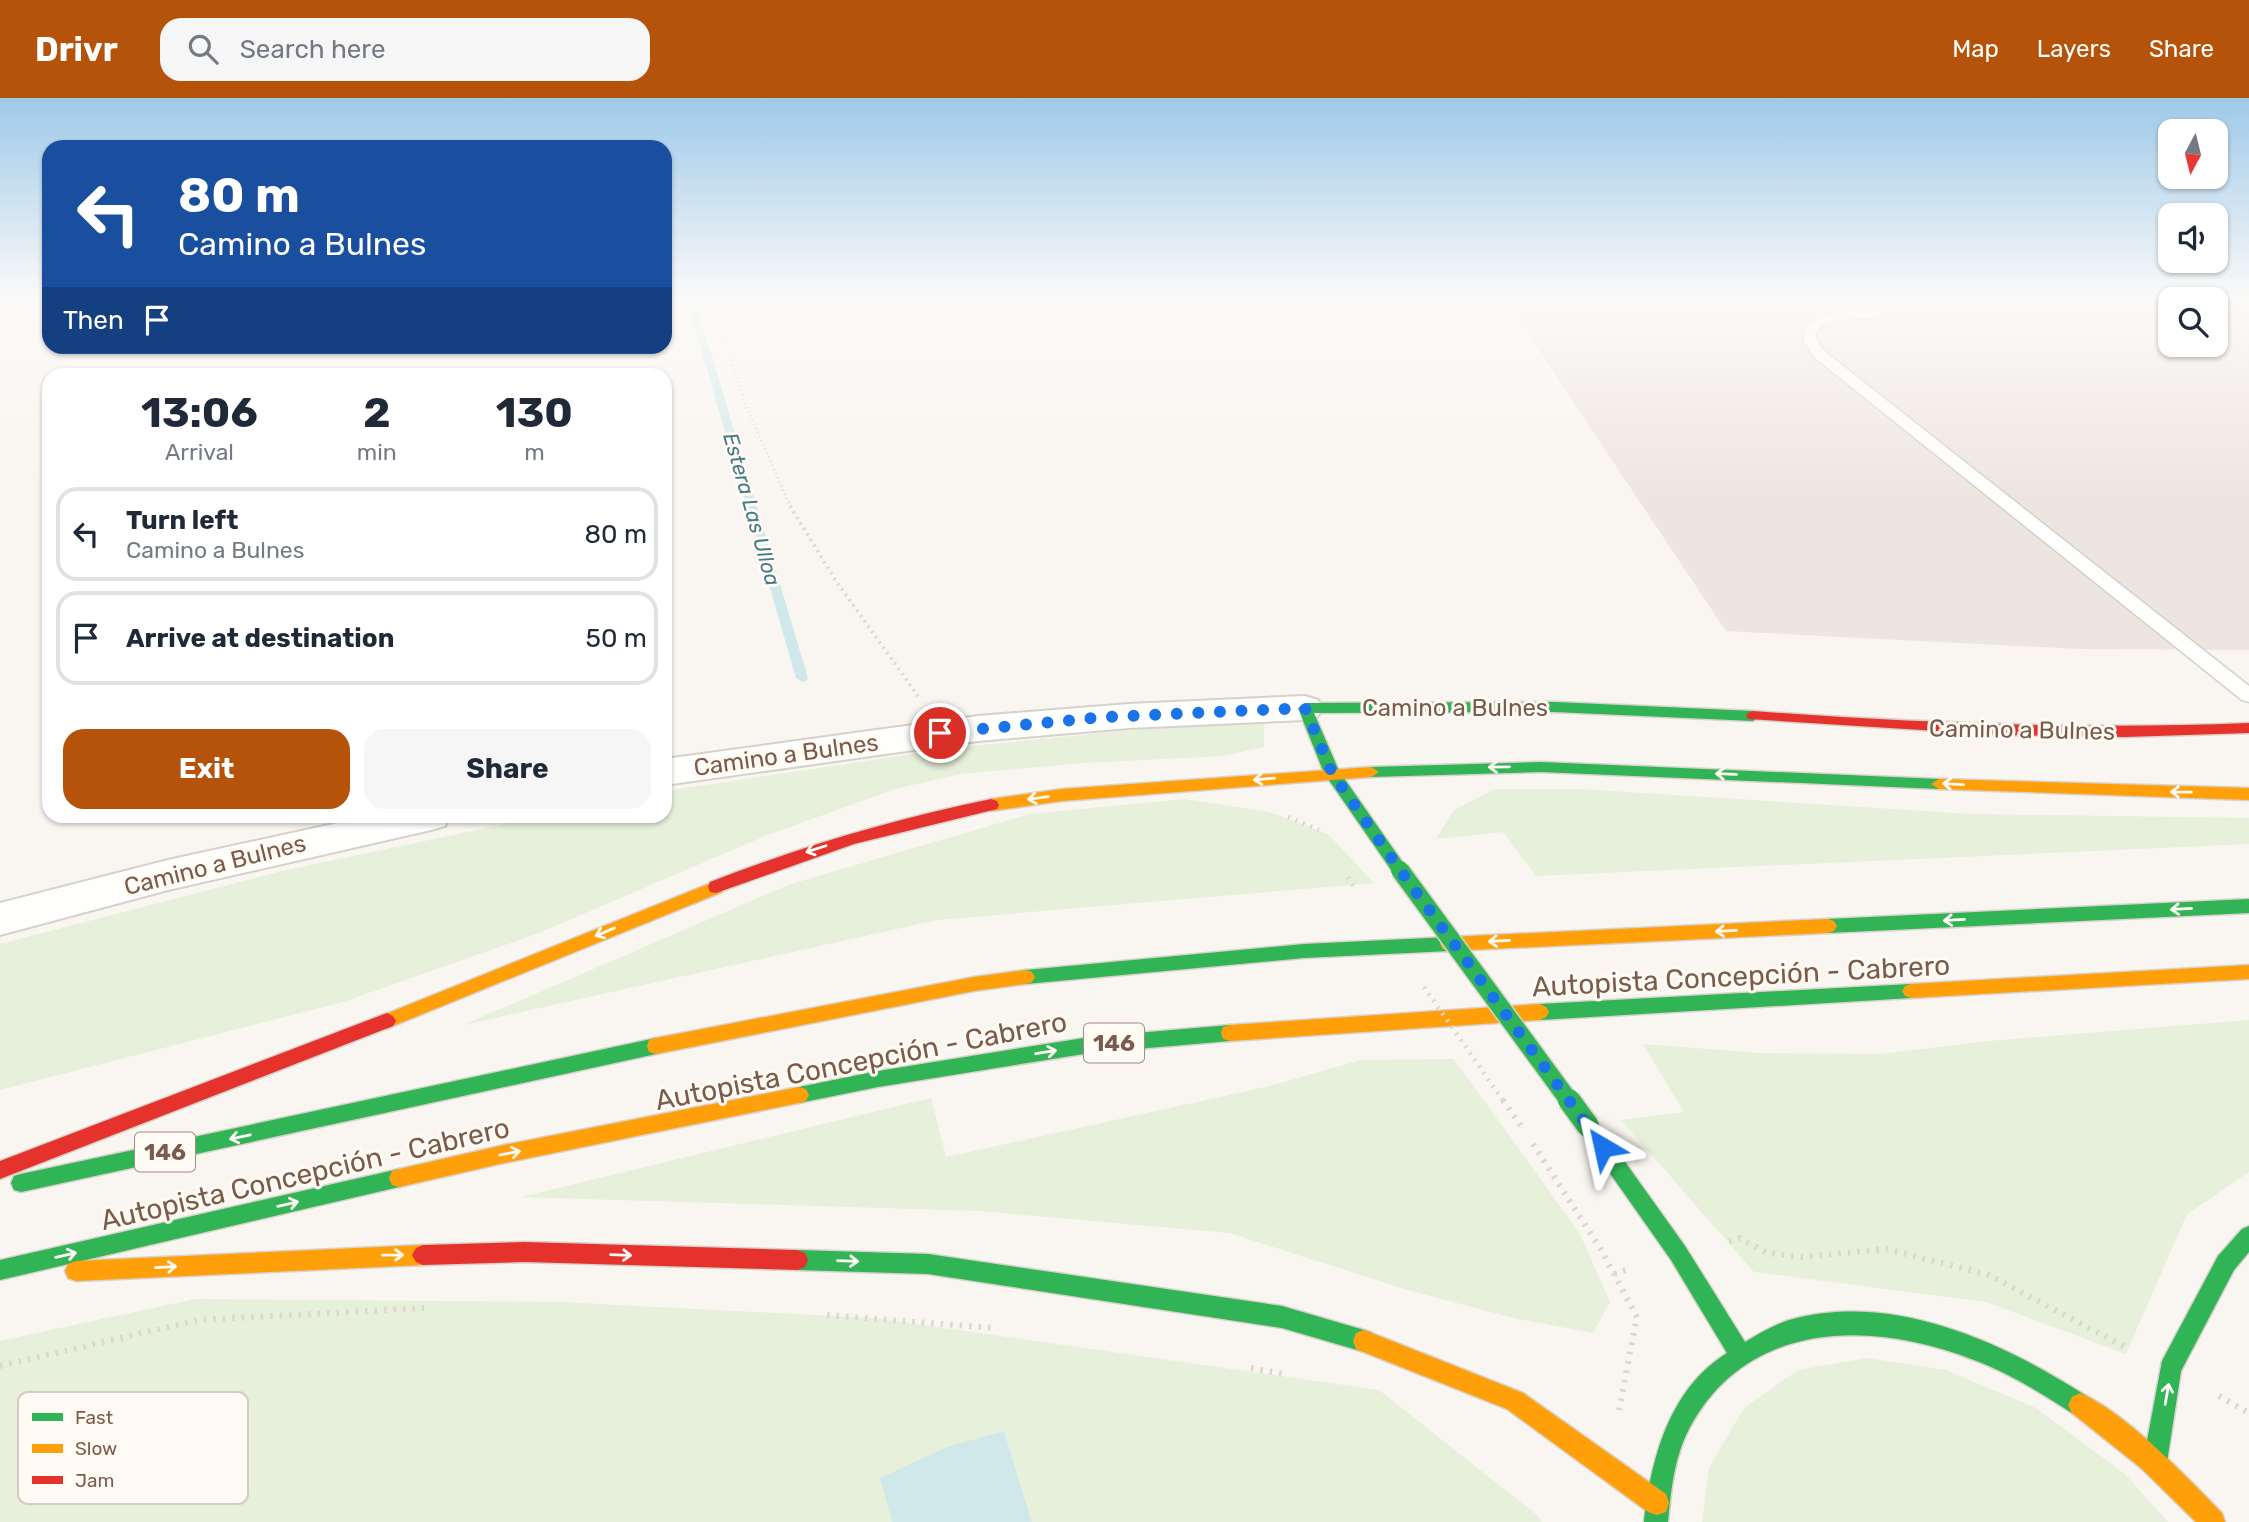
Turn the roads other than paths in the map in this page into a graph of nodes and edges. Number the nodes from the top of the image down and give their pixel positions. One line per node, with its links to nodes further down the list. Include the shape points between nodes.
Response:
1 (1835, 366): 2 (lane)
2 (2249, 696)
3 (1305, 708): 4 (main road, Camino a Bulnes, via 1598,708 1988,731); 5 (street, Camino a Bulnes, via 1104,717 940,733); 6 (main road)
4 (2249, 728)
5 (672, 771)
6 (1332, 773): 7 (main road, one-way to 6, via 1541,767); 12 (main road, one-way to 12, via 1062,795 923,818 849,838 774,863 401,1016); 16 (main road, bridge, via 1678,1253)
7 (2249, 794)
8 (400, 823): 10 (street, Camino a Bulnes)
9 (2249, 906): 13 (main road, Autopista Concepción - Cabrero / 146, one-way to 13, via 1304,951 1079,970 974,984 625,1052)
10 (0, 919)
11 (2249, 972): 15 (main road, Autopista Concepción - Cabrero / 146, one-way to 11, via 504,1154 878,1079 1090,1045 1316,1025)
12 (0, 1170)
13 (0, 1187)
14 (2249, 1236): 17 (main road, one-way to 14, via 2170,1368 2226,1263)
15 (0, 1272): 18 (main road, one-way to 18, via 525,1252 928,1264 1282,1317 1344,1333 1515,1401)
16 (1740, 1354): 17 (main road, via 1780,1334 1825,1324 1876,1324 1928,1332 1984,1351 2041,1378 2098,1415); 18 (main road, via 1714,1374 1676,1429)
17 (2155, 1462): 20 (main road)
18 (1657, 1503): 19 (main road)
19 (1657, 1522)
20 (2213, 1522)

